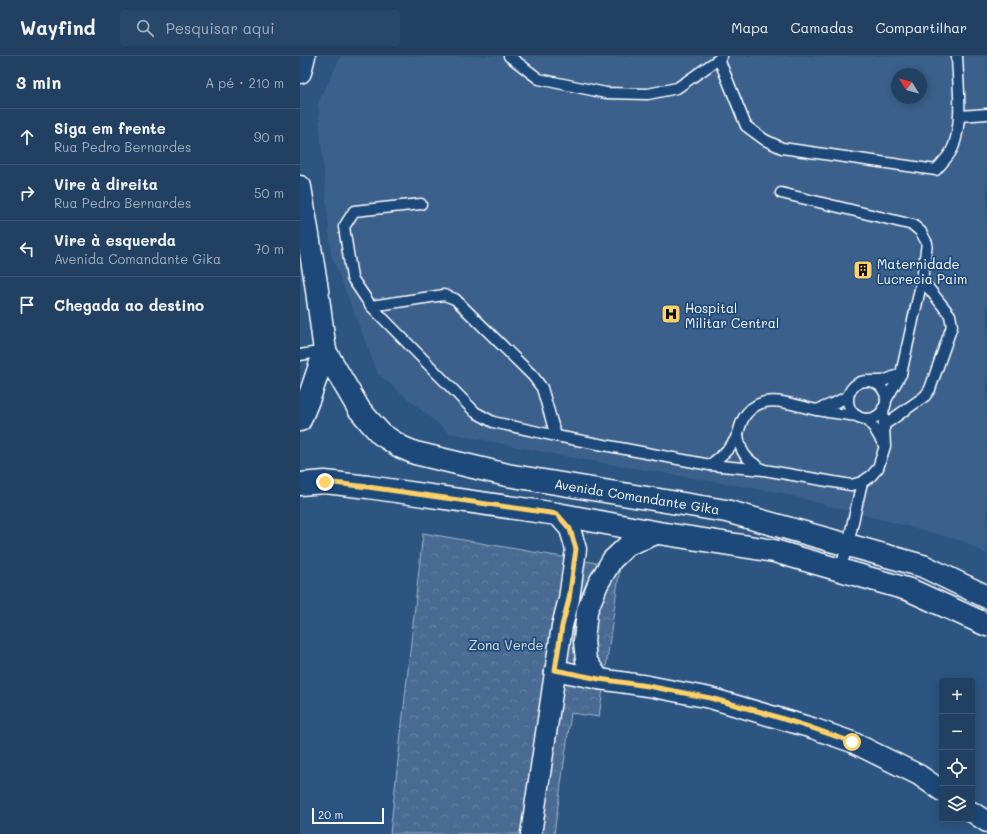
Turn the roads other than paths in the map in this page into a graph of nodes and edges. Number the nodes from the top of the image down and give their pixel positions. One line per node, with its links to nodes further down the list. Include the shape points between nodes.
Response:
1 (304, 56): 5 (street)
2 (509, 56): 4 (lane, via 539,79 606,93 648,94 677,88)
3 (957, 56): 7 (lane)
4 (720, 58): 7 (lane, via 746,126 765,140 782,148 936,170 954,146)
5 (300, 72)
6 (987, 114): 7 (lane)
7 (960, 116)
8 (300, 186): 13 (street)
9 (780, 193): 11 (lane, via 913,225 921,232 927,243)
10 (421, 204): 12 (lane, via 354,211 344,227 352,278)
11 (922, 280): 15 (lane); 23 (lane, via 950,315 952,326 930,389 925,396)
12 (371, 306): 25 (lane, via 476,412 493,422); 25 (lane, via 444,295 455,299 542,388)
13 (325, 351): 14 (lane); 22 (street); 33 (street, Avenida Comandante Gika, via 359,409 370,422 381,434 415,453 507,475 726,511)
14 (300, 355)
15 (901, 374): 16 (lane, via 883,381); 18 (lane)
16 (871, 381): 17 (lane, via 859,382 850,390); 18 (lane, via 884,391)
17 (848, 396): 19 (lane); 20 (lane, via 849,407)
18 (885, 404): 21 (lane, via 881,413); 23 (lane)
19 (816, 410): 20 (lane); 24 (lane, via 780,401 757,405 747,412)
20 (856, 416): 21 (lane)
21 (867, 419): 26 (lane)
22 (300, 420)
23 (884, 424): 26 (lane)
24 (738, 434): 27 (lane, via 724,454); 28 (lane, via 739,445 745,456)
25 (556, 436): 27 (lane)
26 (885, 446): 29 (lane, via 878,468)
27 (710, 465): 28 (lane)
28 (764, 470): 29 (lane, via 851,485)
29 (862, 482): 33 (lane)
30 (300, 484): 31 (street, via 325,482 368,487)
31 (557, 514): 32 (street); 37 (street, via 570,529 576,549)
32 (658, 533): 34 (street, via 774,551); 38 (street, via 628,545 612,560 595,591 587,611 584,641 586,660)
33 (848, 544): 34 (lane); 35 (street, Avenida Comandante Gika, via 923,566)
34 (840, 570): 36 (street, via 910,590)
35 (987, 596)
36 (987, 625)
37 (555, 670): 38 (street); 42 (street)
38 (599, 679): 39 (street, via 710,698 812,728 852,742 919,775)
39 (939, 789)
40 (975, 814): 41 (street)
41 (987, 822)
42 (531, 834)

